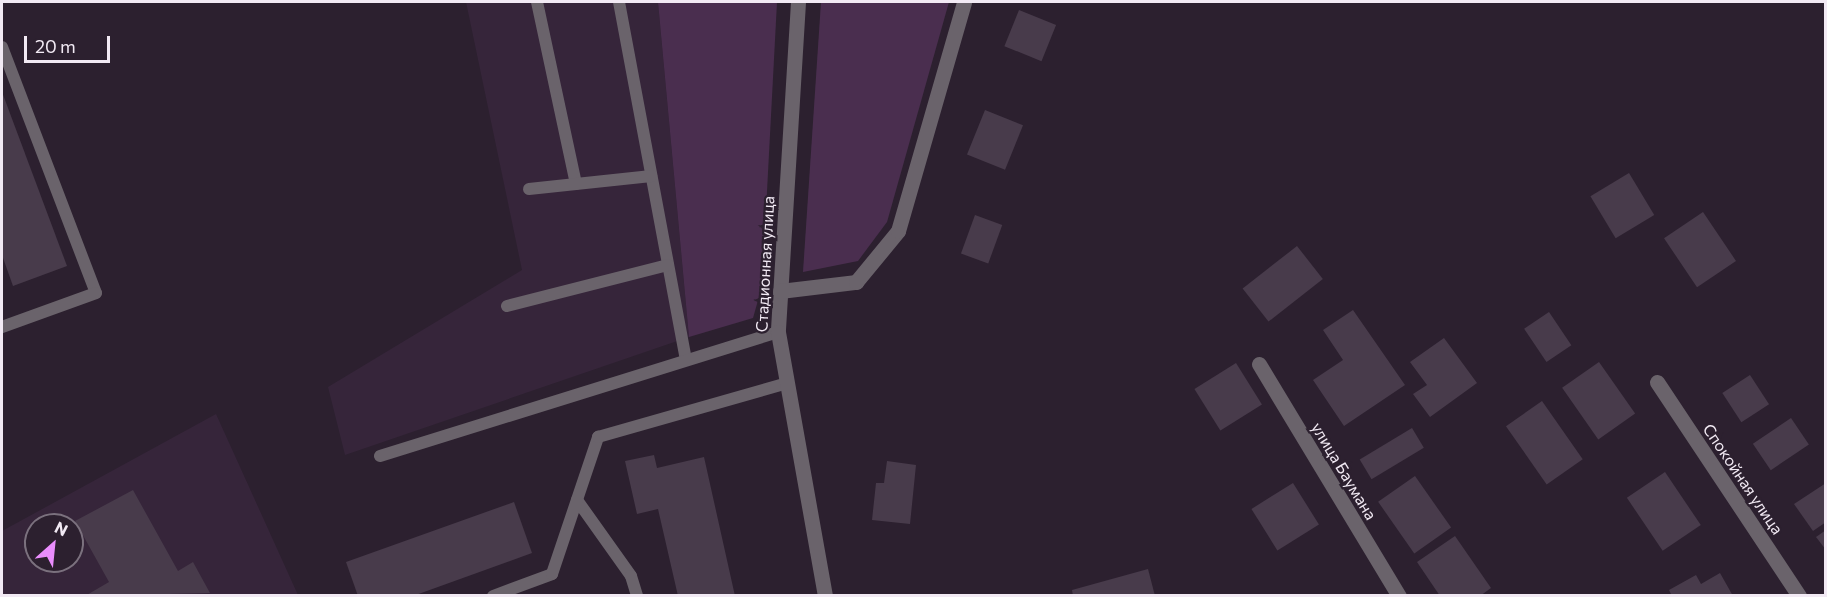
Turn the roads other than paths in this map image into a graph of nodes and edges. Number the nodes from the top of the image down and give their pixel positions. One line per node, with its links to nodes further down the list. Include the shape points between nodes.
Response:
1 (537, 2): 7 (lane)
2 (619, 2): 6 (lane)
3 (798, 2): 10 (street, Стадионная улица)
4 (964, 2): 10 (street, via 898,231 856,282)
5 (2, 47): 12 (lane, via 96,293)
6 (651, 176): 7 (lane); 9 (lane)
7 (576, 184): 8 (lane)
8 (529, 189)
9 (668, 265): 11 (lane); 14 (lane)
10 (780, 291): 13 (street, Стадионная улица)
11 (507, 306)
12 (2, 327)
13 (778, 332): 14 (lane); 17 (street, Стадионная улица)
14 (686, 360): 18 (lane)
15 (1259, 364): 23 (street, улица Баумана)
16 (1657, 382): 24 (street, Спокойная улица)
17 (787, 383): 19 (lane, via 598,437); 22 (street, Стадионная улица)
18 (380, 456)
19 (577, 500): 20 (lane, via 552,574); 21 (lane, via 631,576)
20 (493, 596)
21 (637, 596)
22 (825, 596)
23 (1399, 596)
24 (1799, 596)

